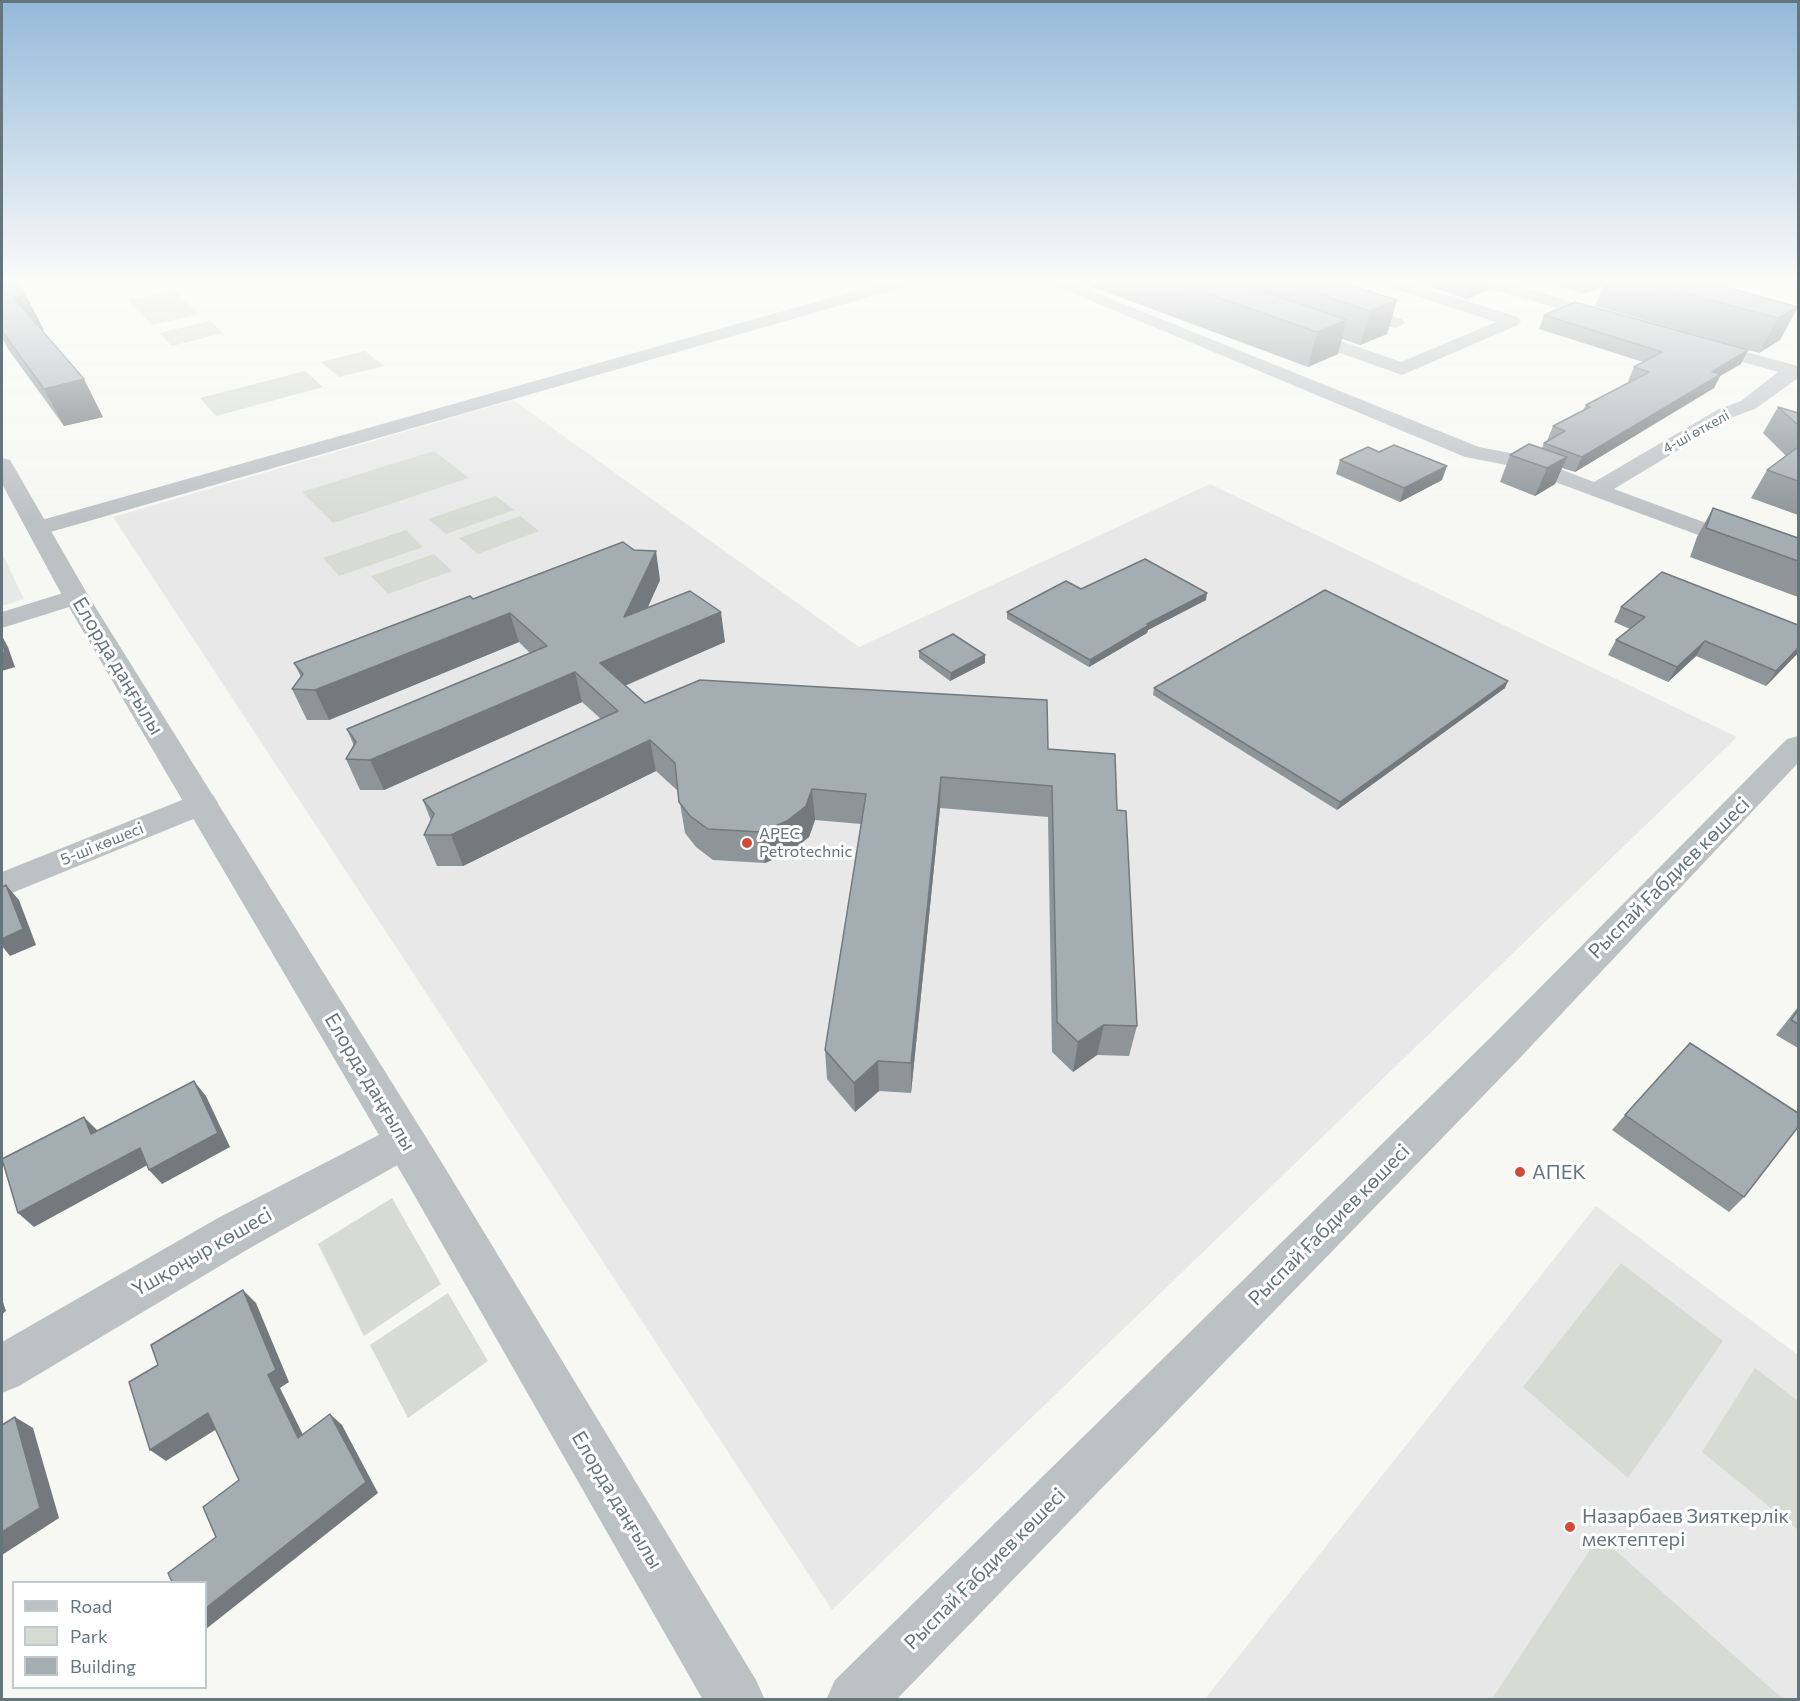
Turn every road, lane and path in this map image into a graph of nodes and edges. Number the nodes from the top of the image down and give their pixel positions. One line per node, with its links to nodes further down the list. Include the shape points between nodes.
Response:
1 (625, 361): 9 (street)
2 (1250, 361): 8 (street, via 1473,452 1518,461)
3 (1381, 361): 4 (street, via 1402,369)
4 (1419, 361)
5 (1761, 361): 6 (street)
6 (1795, 371): 8 (street, 4-ші өткелі, via 1748,405 1726,413)
7 (2, 465): 9 (street, Елорда даңғылы)
8 (1596, 490): 10 (street)
9 (39, 528): 11 (street, Елорда даңғылы)
10 (1798, 565)
11 (76, 597): 12 (street); 14 (street, Елорда даңғылы)
12 (2, 620)
13 (1798, 746): 19 (street, Рыспай Ғабдиев көшесі, via 1503,1050)
14 (202, 803): 15 (street, 5-ші көшесі); 16 (street, Елорда даңғылы)
15 (2, 885)
16 (404, 1140): 17 (street, Үшқоңыр көшесі, via 234,1233); 18 (street, Елорда даңғылы)
17 (2, 1369)
18 (736, 1700)
19 (855, 1700)

